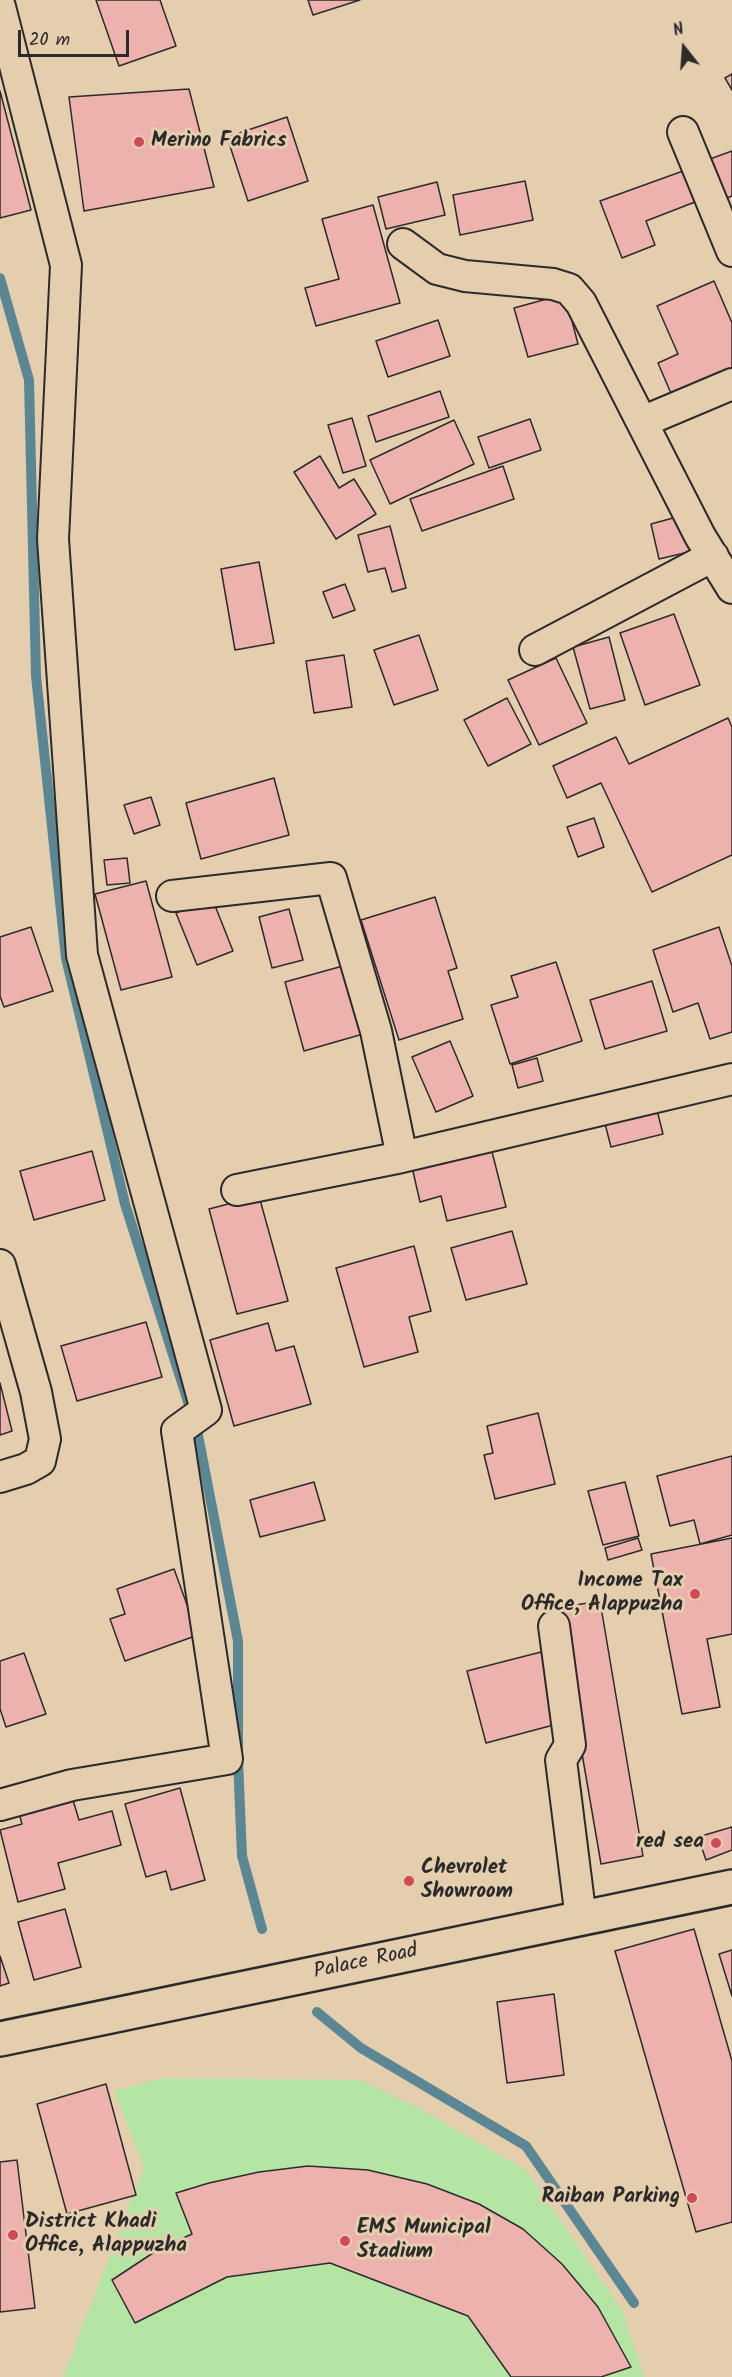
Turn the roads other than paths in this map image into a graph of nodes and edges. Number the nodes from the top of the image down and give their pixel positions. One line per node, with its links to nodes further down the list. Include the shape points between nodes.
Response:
1 (0, 7): 17 (street, via 66,264 53,539 82,955 206,1410 177,1431 226,1759 72,1785)
2 (683, 132): 4 (street)
3 (403, 244): 6 (street, via 437,269 569,289 581,303)
4 (732, 251)
5 (732, 384): 6 (street)
6 (642, 422): 7 (street)
7 (713, 556): 8 (street); 9 (street)
8 (732, 588)
9 (535, 650)
10 (172, 896): 12 (street, via 331,878 376,1031)
11 (732, 1079): 12 (street)
12 (402, 1157): 13 (street)
13 (237, 1190)
14 (0, 1265): 15 (street, via 36,1392 45,1439 40,1461)
15 (0, 1477)
16 (554, 1626): 19 (street, via 570,1744 561,1760)
17 (0, 1805)
18 (732, 1887): 19 (main road, Palace Road)
19 (581, 1919): 20 (main road, Palace Road)
20 (0, 2039)

